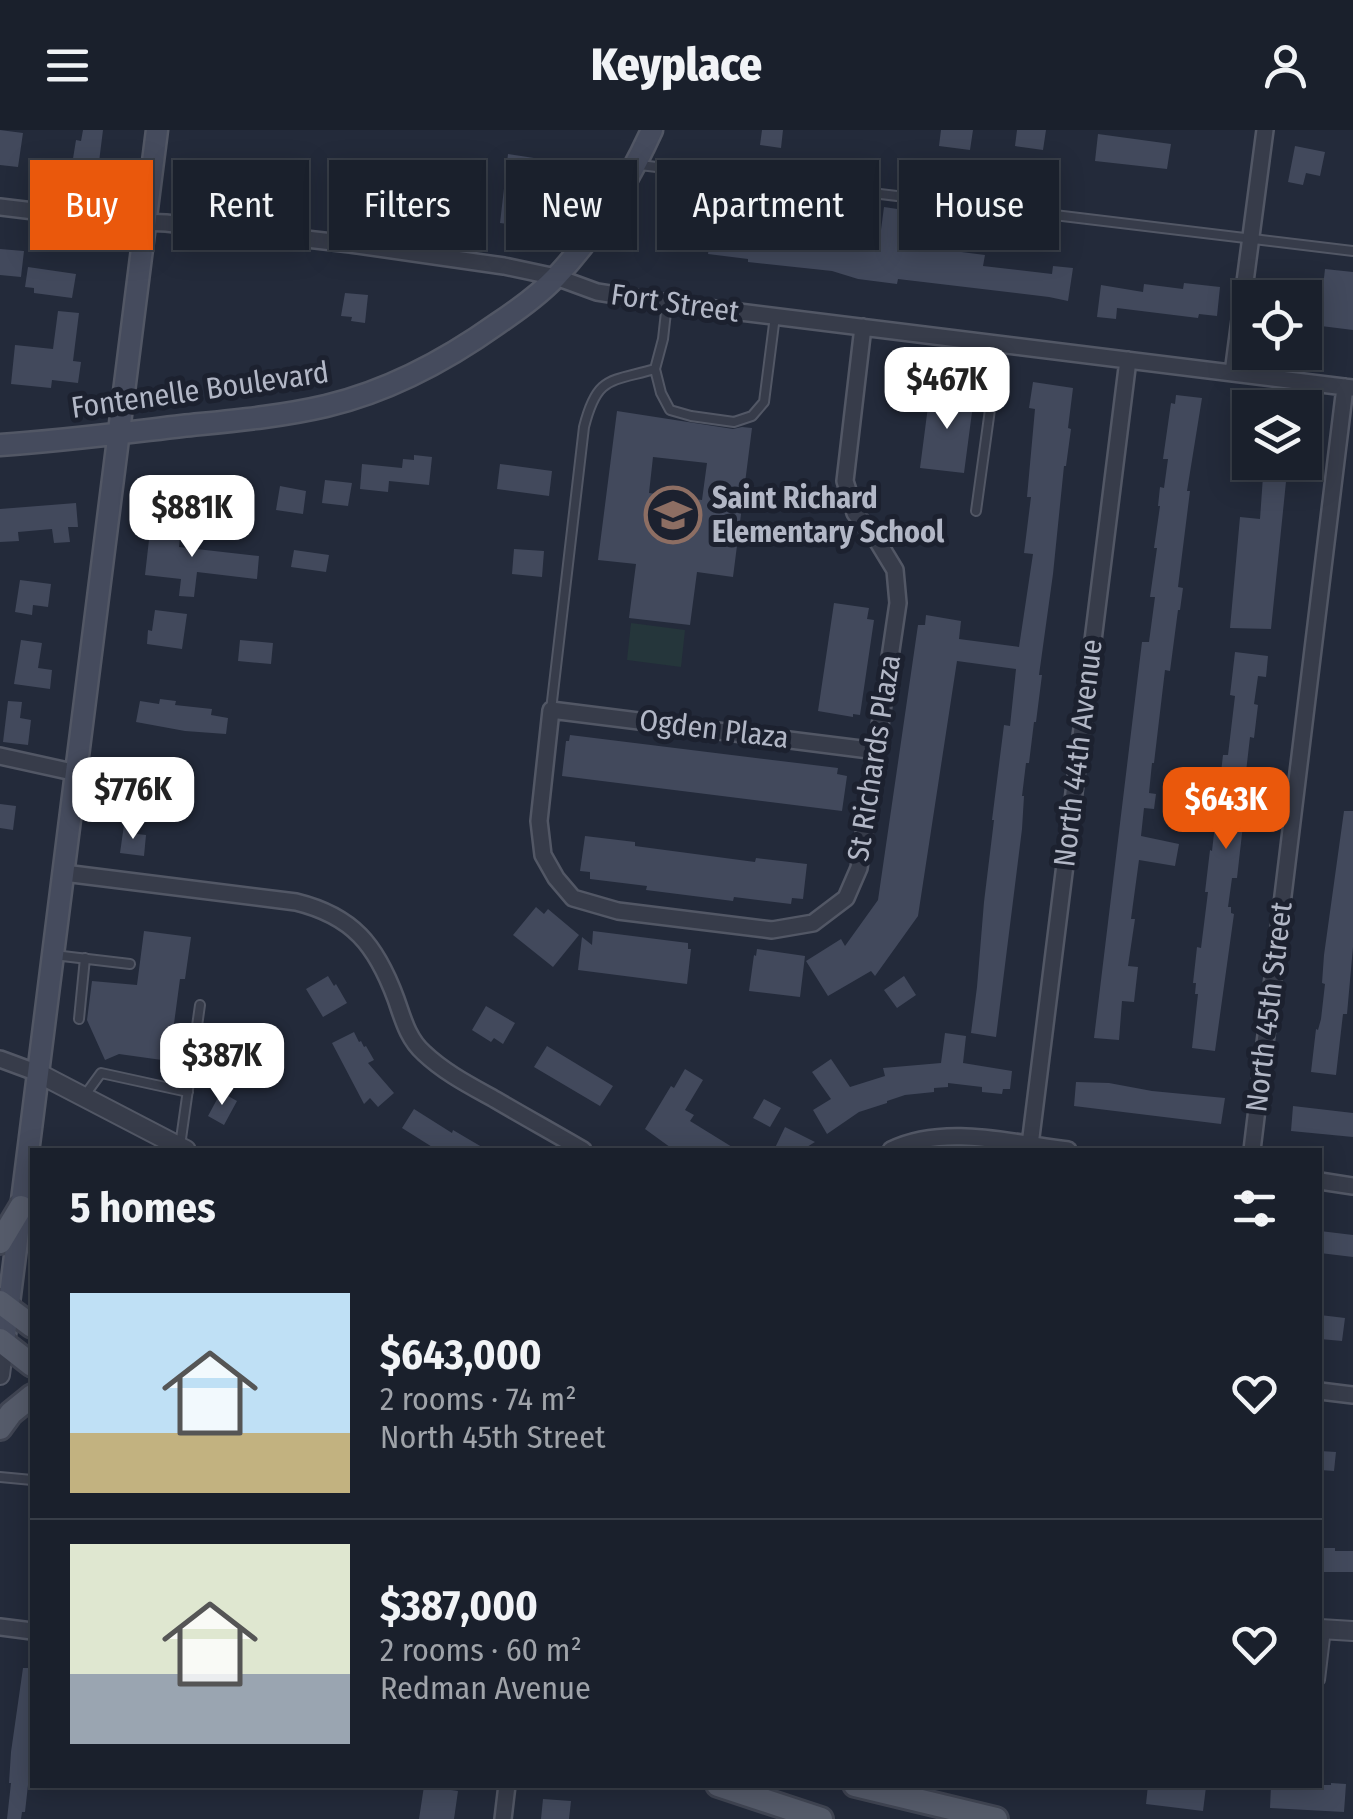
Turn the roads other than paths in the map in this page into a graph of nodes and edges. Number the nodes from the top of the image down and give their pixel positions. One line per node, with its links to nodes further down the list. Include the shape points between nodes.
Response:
1 (157, 130): 4 (main road)
2 (652, 130): 5 (main road, Fontenelle Boulevard)
3 (1265, 130): 10 (street)
4 (153, 161)
5 (637, 162)
6 (637, 164): 10 (lane)
7 (0, 207): 8 (street, Fort Street)
8 (30, 211)
9 (153, 222): 14 (street, Fort Street, via 350,244)
10 (1251, 238): 13 (lane); 21 (street)
11 (141, 250): 23 (main road)
12 (578, 250): 14 (main road, Fontenelle Boulevard)
13 (1353, 251)
14 (556, 278): 15 (street, Fort Street); 23 (main road, Fontenelle Boulevard, via 462,349 369,393 286,414)
15 (667, 303): 16 (street, Fort Street); 20 (lane)
16 (775, 316): 17 (street, Fort Street); 20 (lane, via 764,402 752,416 734,422 670,410)
17 (864, 327): 18 (street, Fort Street); 27 (street, St Richards Plaza, via 845,481 855,513 895,570 898,603)
18 (999, 344): 19 (street, Fort Street); 25 (lane)
19 (1128, 360): 21 (street, Fort Street); 40 (street, North 44th Avenue)
20 (655, 369): 26 (lane, via 606,382 591,400)
21 (1233, 373): 22 (street, Fort Street)
22 (1349, 388): 46 (street, North 45th Street)
23 (118, 434): 24 (main road, Fontenelle Boulevard); 29 (main road)
24 (0, 445)
25 (976, 511)
26 (551, 710): 27 (street, Ogden Plaza); 27 (street, St Richards Plaza, via 539,822 543,855 573,898 618,912 772,930 813,923 846,898 859,868)
27 (877, 751)
28 (0, 756): 29 (street)
29 (77, 773): 30 (main road)
30 (64, 873): 31 (main road); 43 (street, via 296,902 332,914 368,943 420,1050)
31 (54, 954): 32 (lane); 37 (main road)
32 (85, 958): 33 (lane); 35 (lane)
33 (130, 964)
34 (200, 1005): 38 (lane)
35 (79, 1019)
36 (0, 1059): 37 (street)
37 (38, 1073): 39 (street); 49 (main road)
38 (188, 1092): 39 (lane, via 102,1073); 42 (lane)
39 (84, 1096): 41 (street)
40 (1030, 1145): 44 (street, via 943,1138); 45 (street)
41 (180, 1148)
42 (182, 1148)
43 (580, 1148)
44 (896, 1148)
45 (1053, 1148)
46 (1252, 1148)
47 (1322, 1182): 48 (street)
48 (1353, 1186)
49 (21, 1206): 50 (main road); 51 (main road)
50 (0, 1242)
51 (4, 1306): 52 (main road); 53 (main road)
52 (30, 1325)
53 (2, 1342): 54 (main road); 55 (street)
54 (30, 1363)
55 (0, 1375)
56 (1322, 1391): 57 (street)
57 (1353, 1395)
58 (30, 1398): 59 (main road)
59 (0, 1428)
60 (0, 1477): 61 (lane)
61 (30, 1480)
62 (0, 1627): 64 (street)
63 (1323, 1629): 65 (street)
64 (30, 1631)
65 (1353, 1631)
66 (507, 1788): 69 (street)
67 (727, 1788): 70 (main road)
68 (867, 1788): 71 (main road)
69 (503, 1819)
70 (822, 1819)
71 (996, 1819)

